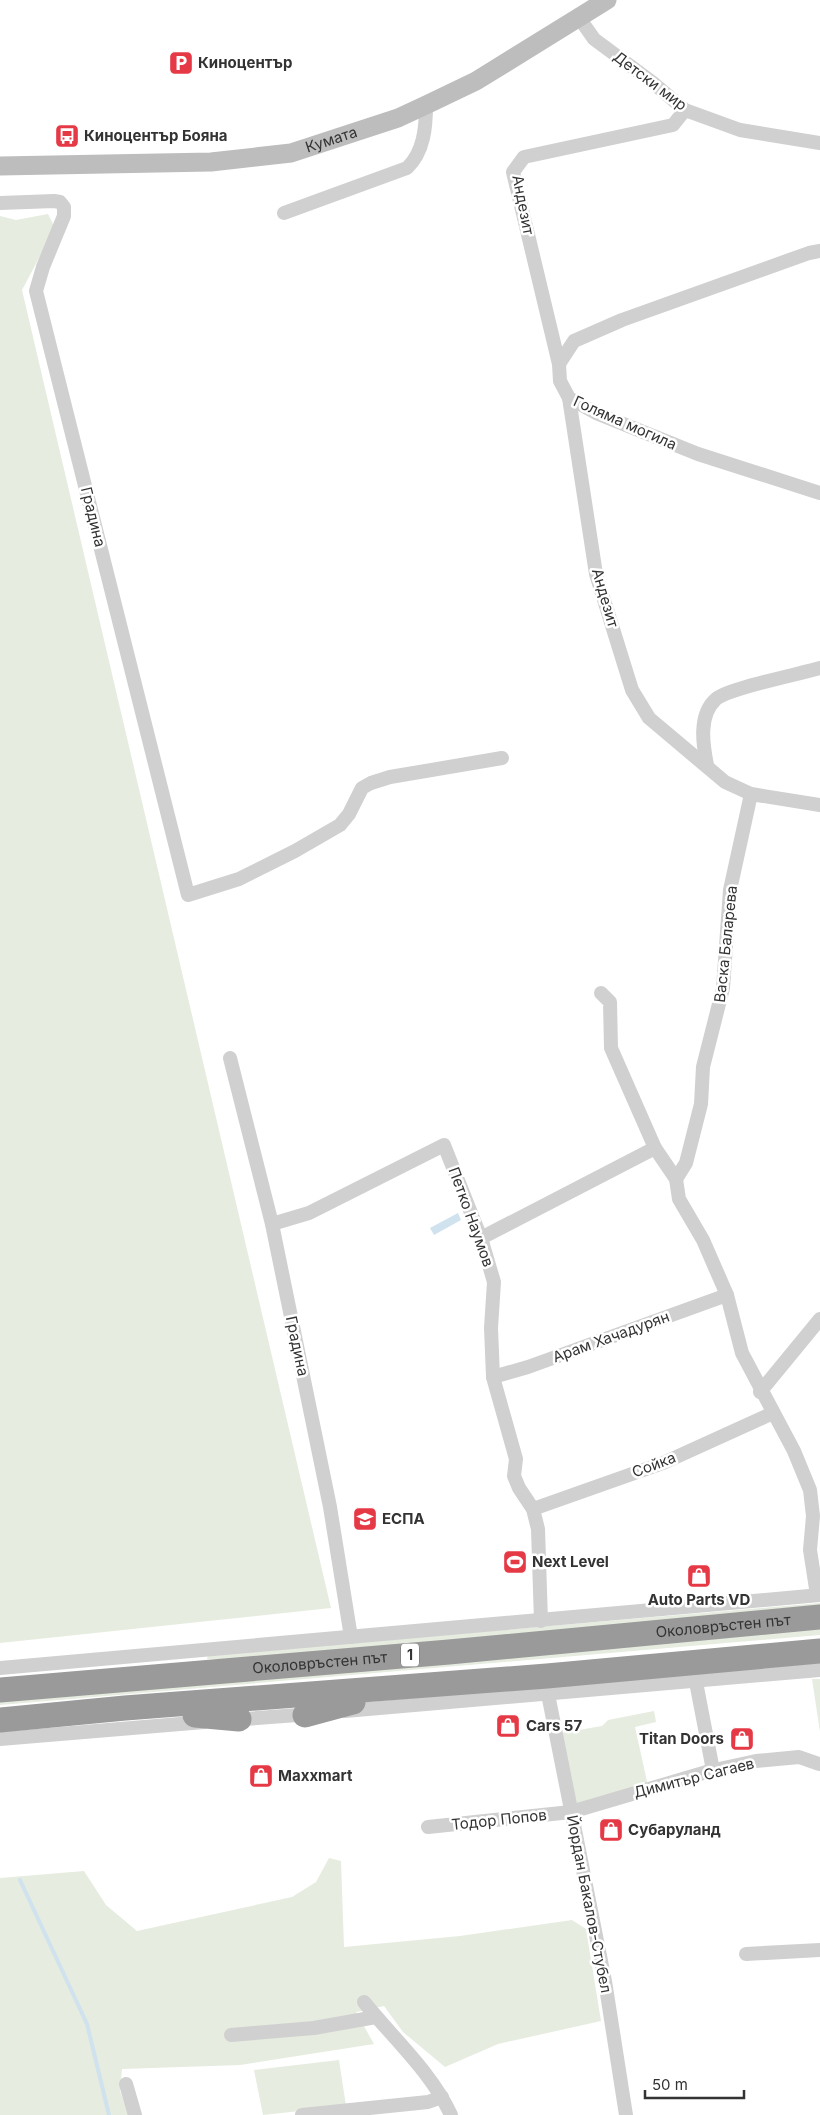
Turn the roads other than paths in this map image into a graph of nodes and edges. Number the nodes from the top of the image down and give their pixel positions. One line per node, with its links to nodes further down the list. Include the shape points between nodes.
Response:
1 (608, 0): 2 (main road, Кумата)
2 (580, 19): 3 (main road, Кумата, via 476,81); 4 (street, Детски мир, via 594,39)
3 (426, 105): 6 (main road, Кумата, via 398,118 291,153 212,162); 8 (street, via 426,131 413,162 407,168)
4 (685, 110): 5 (street, Детски мир, via 740,130); 10 (street, Андезит, via 673,125 524,157 514,172)
5 (820, 143)
6 (0, 166)
7 (0, 203): 14 (street, Градина, via 54,200 64,208 64,216 36,292 188,895 239,879 340,825 362,788 372,782)
8 (284, 213)
9 (820, 251): 10 (street, via 622,320 574,341)
10 (559, 364): 11 (street, Голяма могила, via 560,381)
11 (568, 398): 12 (street, Голяма могила, via 596,413 698,454); 15 (street, Андезит, via 596,574 632,690 649,718)
12 (820, 494)
13 (820, 668): 15 (street, via 716,699 705,716 703,746)
14 (502, 758)
15 (707, 765): 16 (street, via 725,782)
16 (751, 794): 17 (street); 21 (street, Васка Баларева, via 730,890 723,988 703,1067 700,1104 686,1163)
17 (820, 806)
18 (602, 993): 20 (street, via 610,1002 611,1048)
19 (230, 1058): 22 (street, Градина)
20 (656, 1148): 21 (street); 23 (street)
21 (676, 1178): 24 (street, via 679,1199 703,1240)
22 (272, 1224): 23 (street, Петко Наумов, via 309,1214 444,1145); 32 (street, Градина, via 330,1507)
23 (481, 1238): 26 (street, Петко Наумов, via 494,1282 491,1328)
24 (727, 1295): 26 (street, Арам Хачадурян, via 528,1367); 27 (street, via 742,1353)
25 (820, 1319): 27 (street)
26 (494, 1376): 29 (street, Петко Наумов, via 516,1459 514,1476)
27 (760, 1392): 28 (street)
28 (773, 1412): 29 (street, Сойка, via 663,1463); 30 (street, via 810,1490 813,1516 810,1550)
29 (533, 1509): 31 (street, Петко Наумов, via 538,1529)
30 (819, 1602): 31 (street); 37 (highway, Околовръстен път / 1, via 430,1653)
31 (541, 1621): 32 (street)
32 (351, 1637): 34 (street)
33 (817, 1657): 35 (street); 36 (highway, Околовръстен път / 1)
34 (0, 1668)
35 (696, 1682): 38 (street); 45 (street, via 712,1766)
36 (413, 1686): 39 (highway, Околовръстен път / 1); 40 (highway)
37 (0, 1690)
38 (548, 1694): 40 (street); 46 (street, Йордан Бакалов-Стубел)
39 (125, 1708): 41 (highway); 42 (highway, Околовръстен път / 1)
40 (305, 1715): 41 (street)
41 (239, 1719): 43 (street)
42 (0, 1720)
43 (0, 1739)
44 (819, 1764): 45 (street, Димитър Сагаев, via 799,1757)
45 (710, 1771): 46 (street, Димитър Сагаев)
46 (570, 1812): 47 (street, Тодор Попов); 58 (street, Йордан Бакалов-Стубел, via 605,1982)
47 (428, 1827)
48 (820, 1950): 49 (street)
49 (746, 1954)
50 (364, 2002): 51 (street)
51 (376, 2017): 52 (street, via 314,2028); 54 (street)
52 (231, 2035)
53 (126, 2084): 55 (street)
54 (442, 2097): 56 (street, via 428,2102); 57 (street)
55 (135, 2115)
56 (302, 2115)
57 (451, 2115)
58 (626, 2115)

